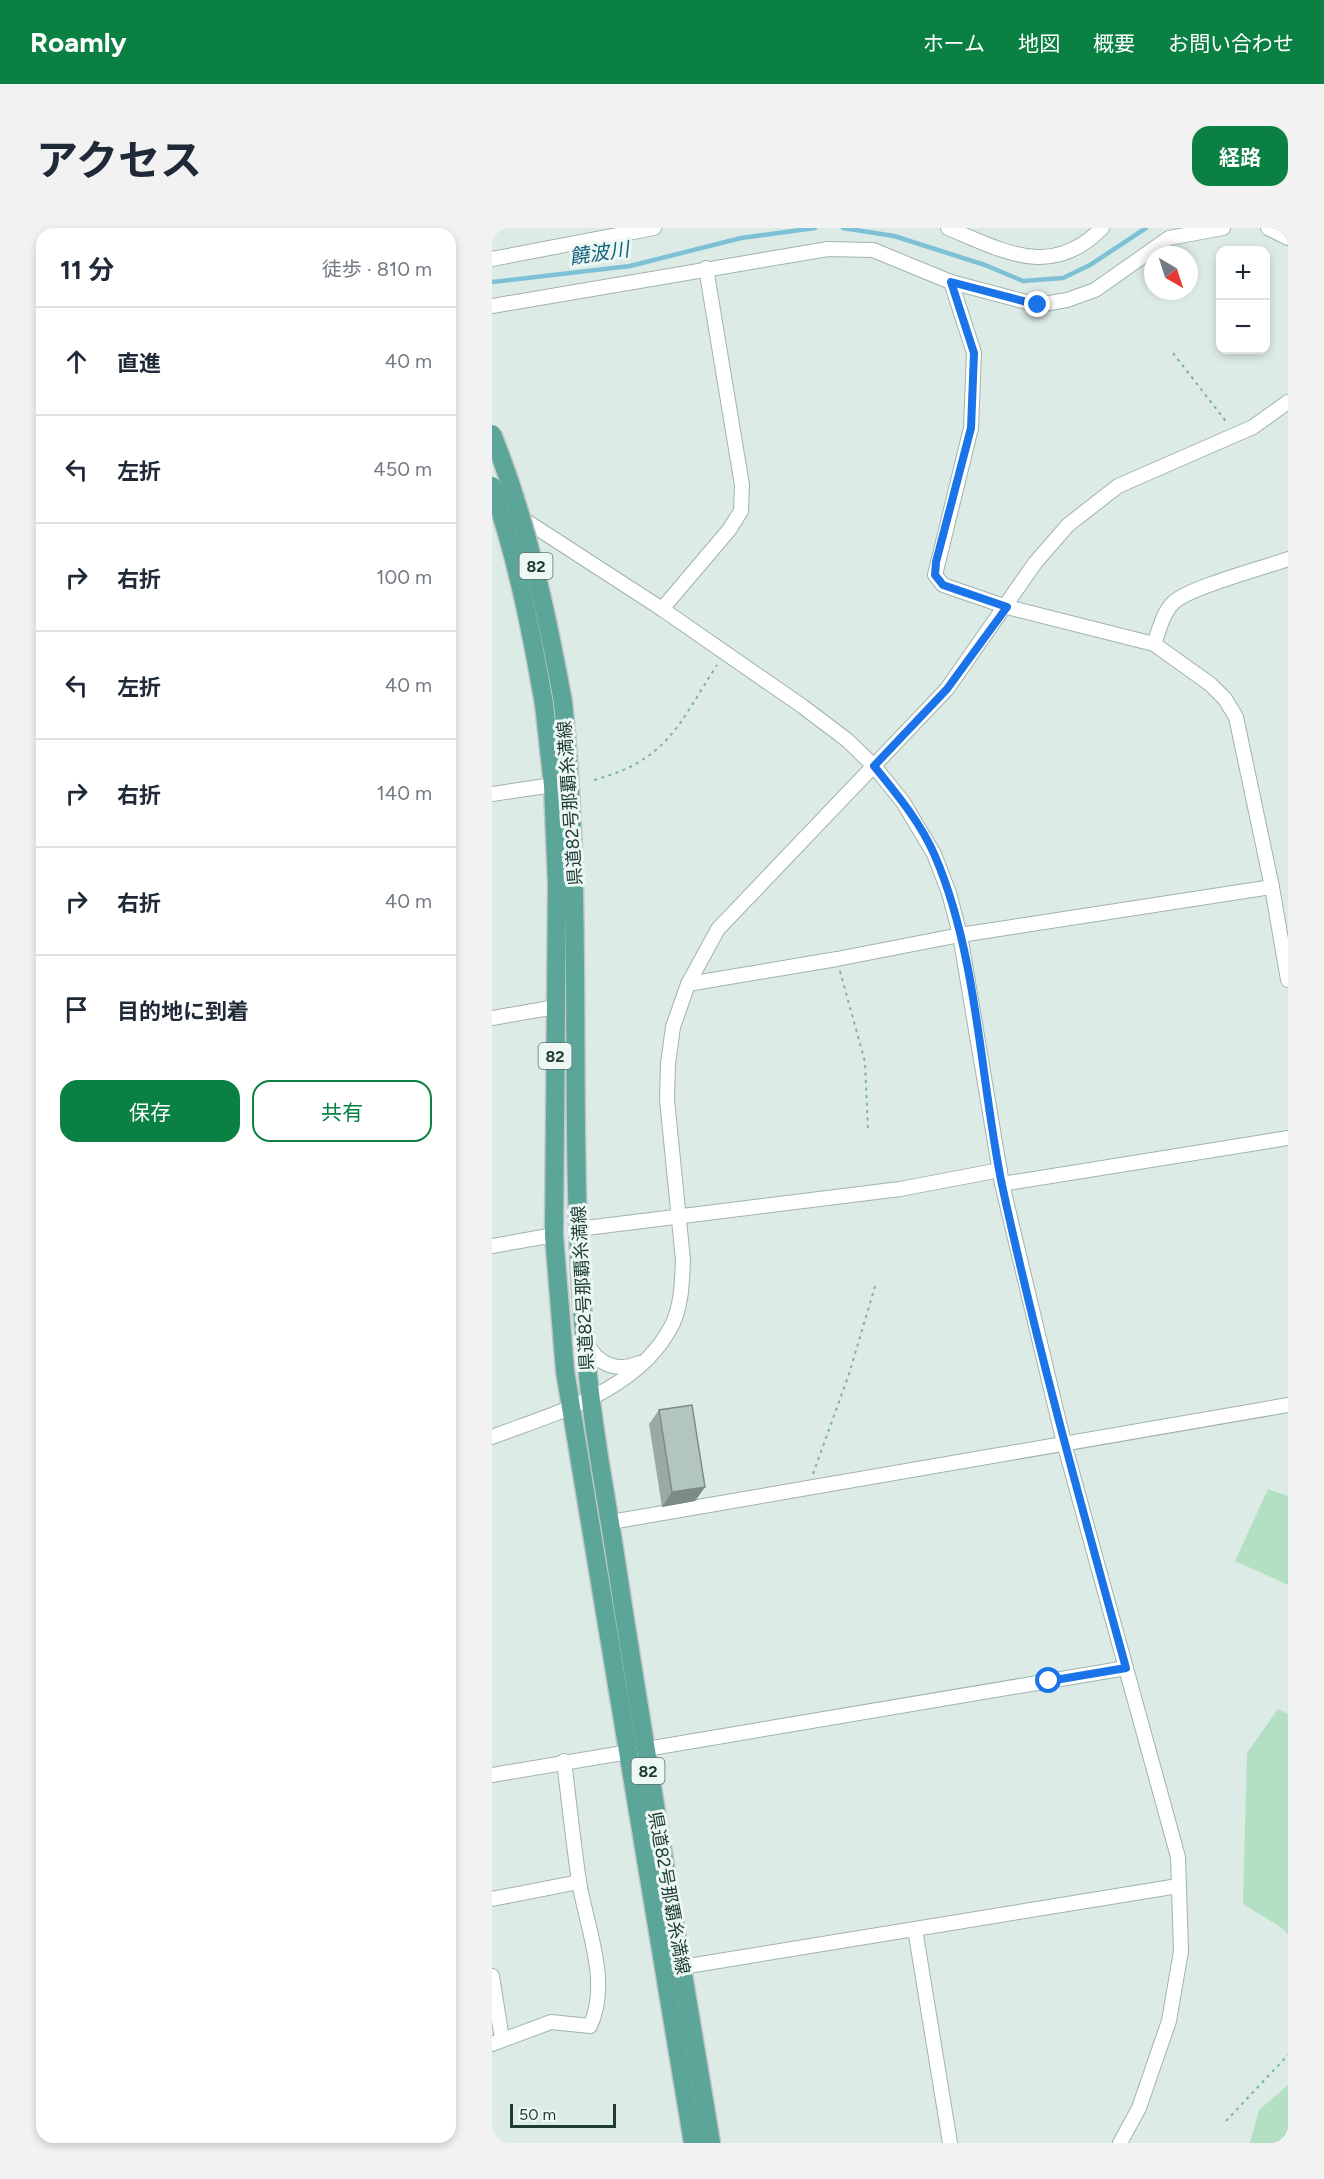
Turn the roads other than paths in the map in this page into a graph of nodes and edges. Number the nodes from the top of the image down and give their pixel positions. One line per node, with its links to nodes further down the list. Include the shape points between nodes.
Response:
1 (654, 228): 7 (street)
2 (948, 228): 3 (street, via 1035,259 1062,256 1088,242)
3 (1102, 228)
4 (1223, 228): 9 (street, via 1169,238 1095,290 1067,300 1038,305)
5 (1268, 228): 6 (street)
6 (1288, 238)
7 (492, 259)
8 (706, 268): 9 (street, via 828,249 873,250); 10 (street); 17 (street, via 742,486 741,511)
9 (951, 282): 16 (street, via 974,353 971,428 935,575 943,585)
10 (492, 306)
11 (1288, 402): 16 (street, via 1253,427 1118,486 1068,525 1035,563)
12 (492, 434): 32 (main road, 県道82号那覇糸満線 / 82, bridge, via 539,575 563,702 576,888)
13 (492, 486): 20 (main road, 県道82号那覇糸満線 / 82, bridge, via 522,587 544,704)
14 (492, 500): 17 (street)
15 (1288, 559): 18 (street, via 1174,602)
16 (1007, 607): 18 (street); 19 (street, via 947,689)
17 (662, 609): 19 (street, via 802,705)
18 (1154, 644): 22 (street, via 1210,684 1236,717)
19 (874, 766): 23 (street, via 903,802 934,854); 25 (street, via 718,929)
20 (553, 786): 21 (street); 26 (main road, 県道82号那覇糸満線 / 82)
21 (492, 794)
22 (1272, 887): 23 (street); 24 (street)
23 (960, 935): 25 (street); 29 (street)
24 (1288, 980)
25 (688, 984): 31 (street, via 673,1027 668,1064 667,1100)
26 (556, 1007): 27 (street); 33 (main road, 県道82号那覇糸満線 / 82)
27 (492, 1018)
28 (1288, 1138): 30 (street)
29 (1000, 1170): 30 (street); 31 (street, via 900,1189)
30 (1002, 1184): 41 (street)
31 (680, 1215): 32 (street); 36 (street, via 679,1304 674,1321)
32 (578, 1229): 35 (main road, 県道82号那覇糸満線 / 82)
33 (554, 1235): 34 (street); 39 (main road, 県道82号那覇糸満線 / 82)
34 (492, 1246)
35 (585, 1341): 36 (street, via 607,1365 628,1368); 37 (main road, 県道82号那覇糸満線 / 82)
36 (647, 1359): 37 (street, via 618,1383)
37 (591, 1398): 39 (street); 42 (main road, 県道82号那覇糸満線 / 82)
38 (1288, 1405): 41 (street)
39 (570, 1407): 40 (street); 45 (main road, 県道82号那覇糸満線 / 82)
40 (492, 1437)
41 (1064, 1443): 42 (street); 43 (street)
42 (611, 1522): 44 (main road, 県道82号那覇糸満線 / 82)
43 (1126, 1668): 44 (street); 49 (street, via 1178,1857)
44 (645, 1749): 45 (street); 52 (main road, 県道82号那覇糸満線 / 82)
45 (627, 1753): 46 (street); 55 (main road, 県道82号那覇糸満線 / 82)
46 (564, 1761): 47 (street); 48 (street)
47 (492, 1775)
48 (579, 1882): 50 (street); 54 (street, via 598,1980 597,2012 590,2026 551,2022)
49 (1178, 1886): 51 (street); 58 (street, via 1181,1951 1169,2021 1139,2108)
50 (492, 1899)
51 (915, 1929): 52 (street); 57 (street)
52 (682, 1967): 56 (main road, 県道82号那覇糸満線 / 82)
53 (492, 1976): 54 (street)
54 (497, 2041)
55 (693, 2143)
56 (711, 2143)
57 (950, 2143)
58 (1120, 2143)

